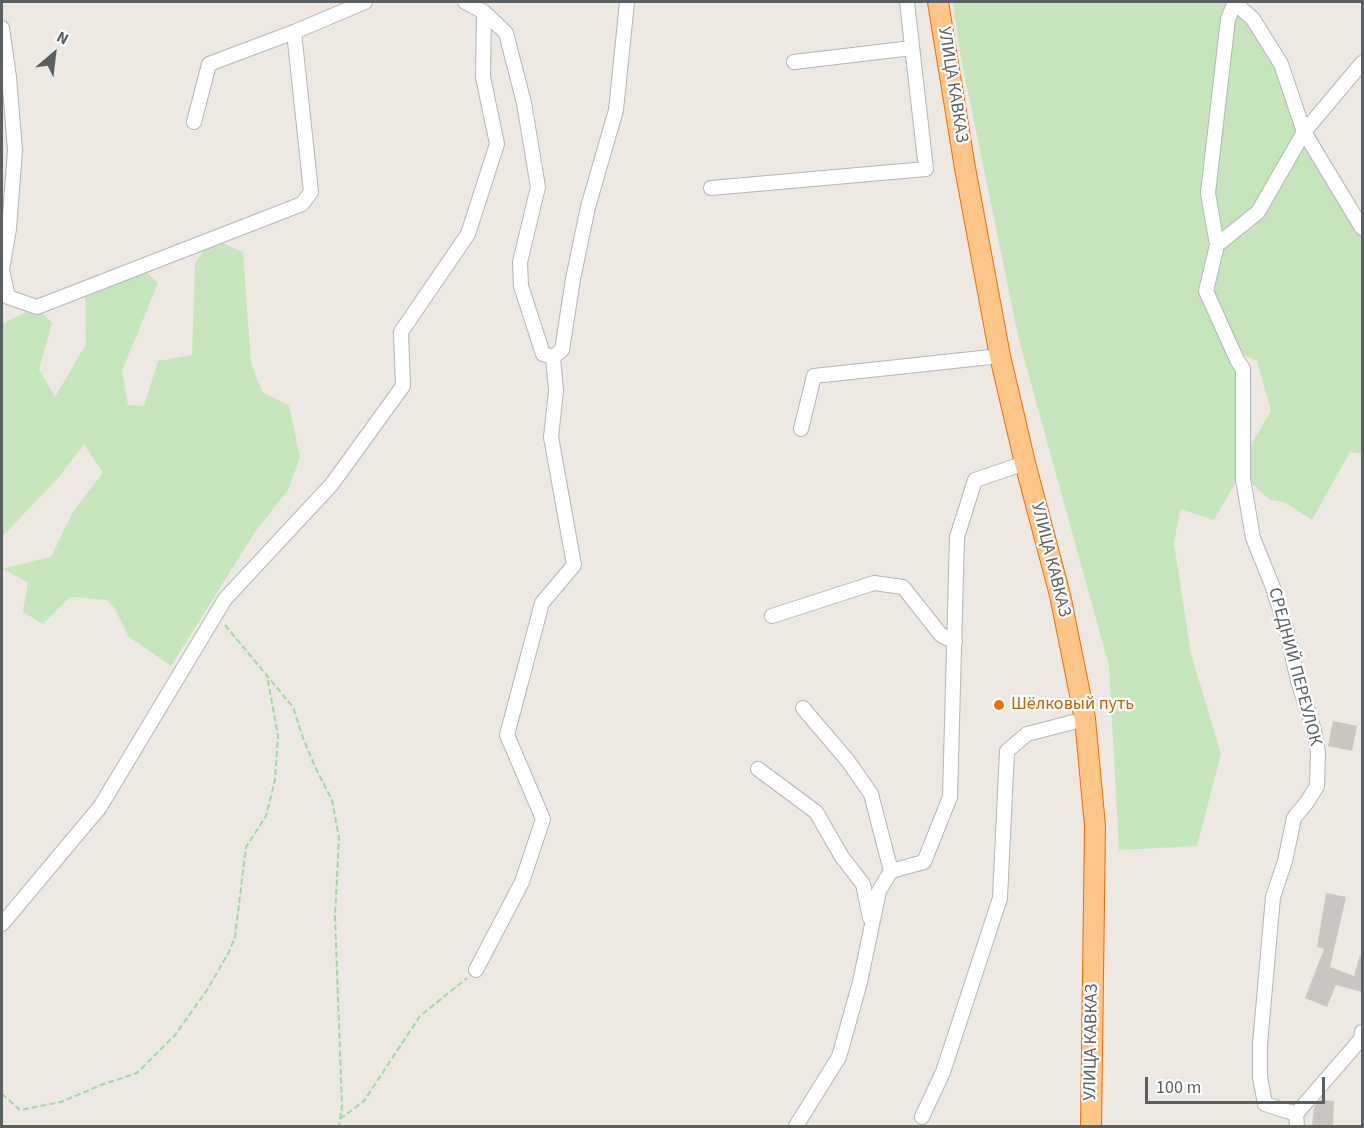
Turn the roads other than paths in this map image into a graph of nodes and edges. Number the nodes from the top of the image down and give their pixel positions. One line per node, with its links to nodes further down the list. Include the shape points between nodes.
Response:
1 (365, 2): 9 (street)
2 (465, 2): 7 (street)
3 (627, 2): 19 (street, via 616,110 588,207 562,350)
4 (908, 2): 10 (street)
5 (938, 2): 18 (highway, УЛИЦА КАВКАЗ)
6 (1235, 2): 14 (street, via 1253,19 1281,64); 17 (street, via 1228,20 1208,193)
7 (484, 12): 19 (street, via 506,33 524,103 538,187 520,262 521,286 543,354); 28 (street, via 483,77 497,144 468,234 401,332 403,386 332,484 225,599 100,807)
8 (2, 28): 9 (street, via 15,150 2,270 8,297 37,307 302,204 311,192)
9 (294, 32): 13 (street, via 209,64)
10 (912, 48): 11 (street); 15 (street, via 926,169)
11 (794, 62)
12 (1362, 63): 14 (street)
13 (194, 122)
14 (1304, 132): 16 (street); 17 (street, via 1258,212)
15 (711, 188)
16 (1362, 228)
17 (1217, 245): 33 (street, СРЕДНИЙ ПЕРЕУЛОК, via 1206,291 1244,369 1243,479 1253,538 1286,628 1318,752 1317,786 1294,818 1273,897 1260,1044 1265,1104)
18 (1000, 356): 20 (street, via 814,376); 21 (highway, УЛИЦА КАВКАЗ)
19 (553, 357): 30 (street, via 556,390 551,437 574,565 542,603 507,735 543,819 522,882)
20 (801, 429)
21 (1025, 463): 23 (street, via 975,480 957,537); 25 (highway, УЛИЦА КАВКАЗ, via 1060,594)
22 (772, 616): 23 (street, via 874,583 903,587 941,635)
23 (955, 642): 27 (street, via 950,797 924,862)
24 (803, 708): 27 (street, via 848,760 871,794)
25 (1085, 719): 32 (street, via 1028,734 1007,751 1000,898 943,1072); 35 (highway, УЛИЦА КАВКАЗ, via 1095,826)
26 (758, 769): 29 (street, via 816,812 863,884)
27 (891, 871): 29 (street, via 879,891)
28 (2, 924)
29 (872, 926): 34 (street, via 839,1057)
30 (476, 970)
31 (1362, 1032): 33 (street)
32 (922, 1117)
33 (1296, 1120)
34 (796, 1126)
35 (1091, 1126)

